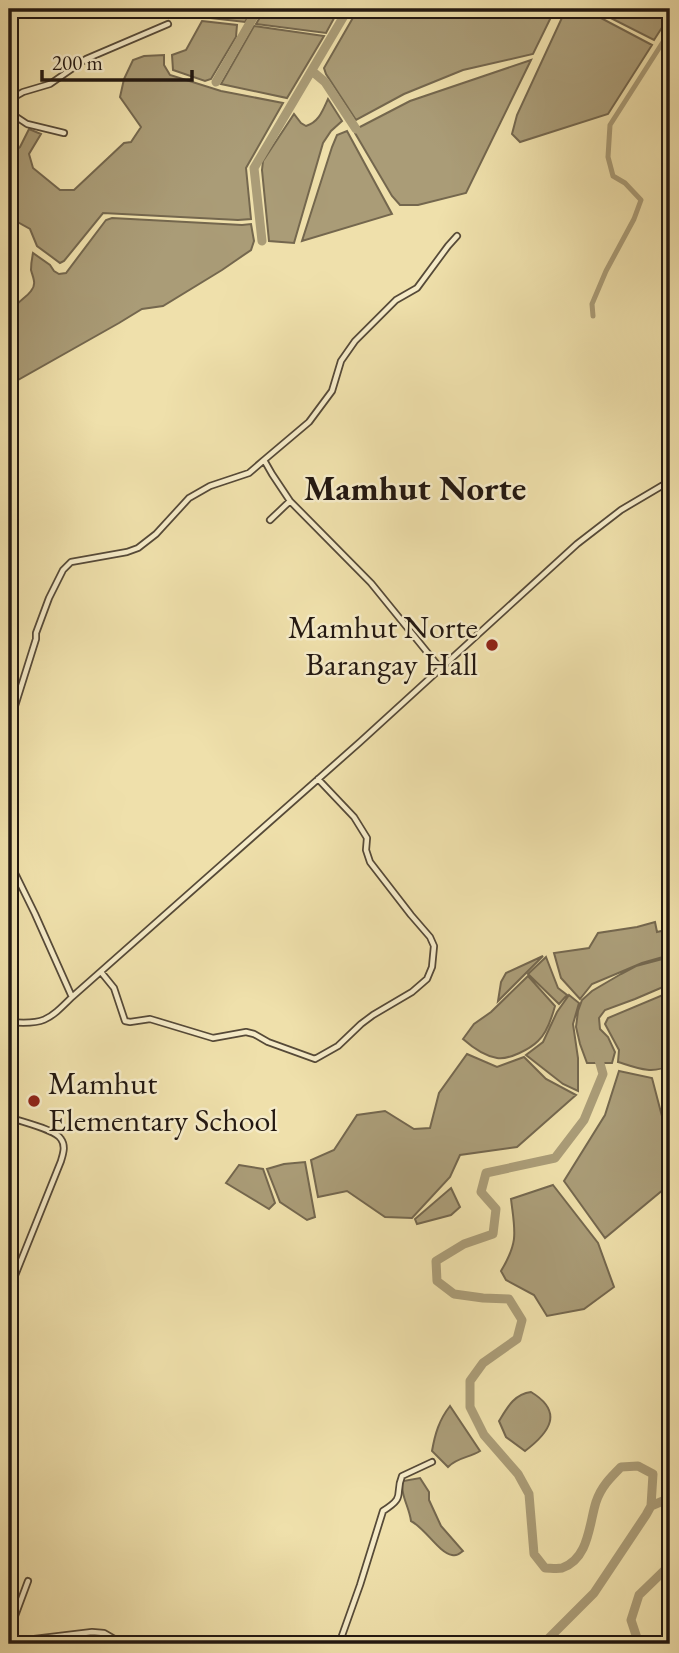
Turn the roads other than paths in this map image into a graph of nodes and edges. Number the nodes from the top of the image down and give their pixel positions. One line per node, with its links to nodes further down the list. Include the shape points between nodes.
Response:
1 (168, 24): 2 (street, via 86,59 50,84)
2 (9, 100)
3 (9, 113): 4 (street, via 27,124)
4 (64, 133)
5 (457, 236): 6 (street, via 417,288 396,300 355,341 341,361 332,391 309,422)
6 (264, 460): 8 (street); 11 (street, via 249,473 189,498 138,548 71,562 63,570 36,633)
7 (670, 481): 10 (street, via 602,523)
8 (290, 502): 9 (street); 10 (street, via 371,583)
9 (270, 520)
10 (440, 668): 12 (street)
11 (9, 725)
12 (318, 779): 14 (street); 14 (street, via 354,817 367,838 370,862 430,937 434,946 427,979 315,1059 246,1032 213,1038 150,1019 125,1021 114,988)
13 (9, 861): 15 (street)
14 (101, 972): 15 (street)
15 (72, 997): 16 (street, via 46,1020)
16 (9, 1022)
17 (9, 1117): 18 (street, via 57,1134 64,1148)
18 (9, 1284)
19 (432, 1462): 24 (street, via 402,1476 400,1495 383,1511)
20 (28, 1581): 21 (street)
21 (9, 1632)
22 (9, 1643): 23 (street, via 92,1632)
23 (123, 1644)
24 (339, 1644)

